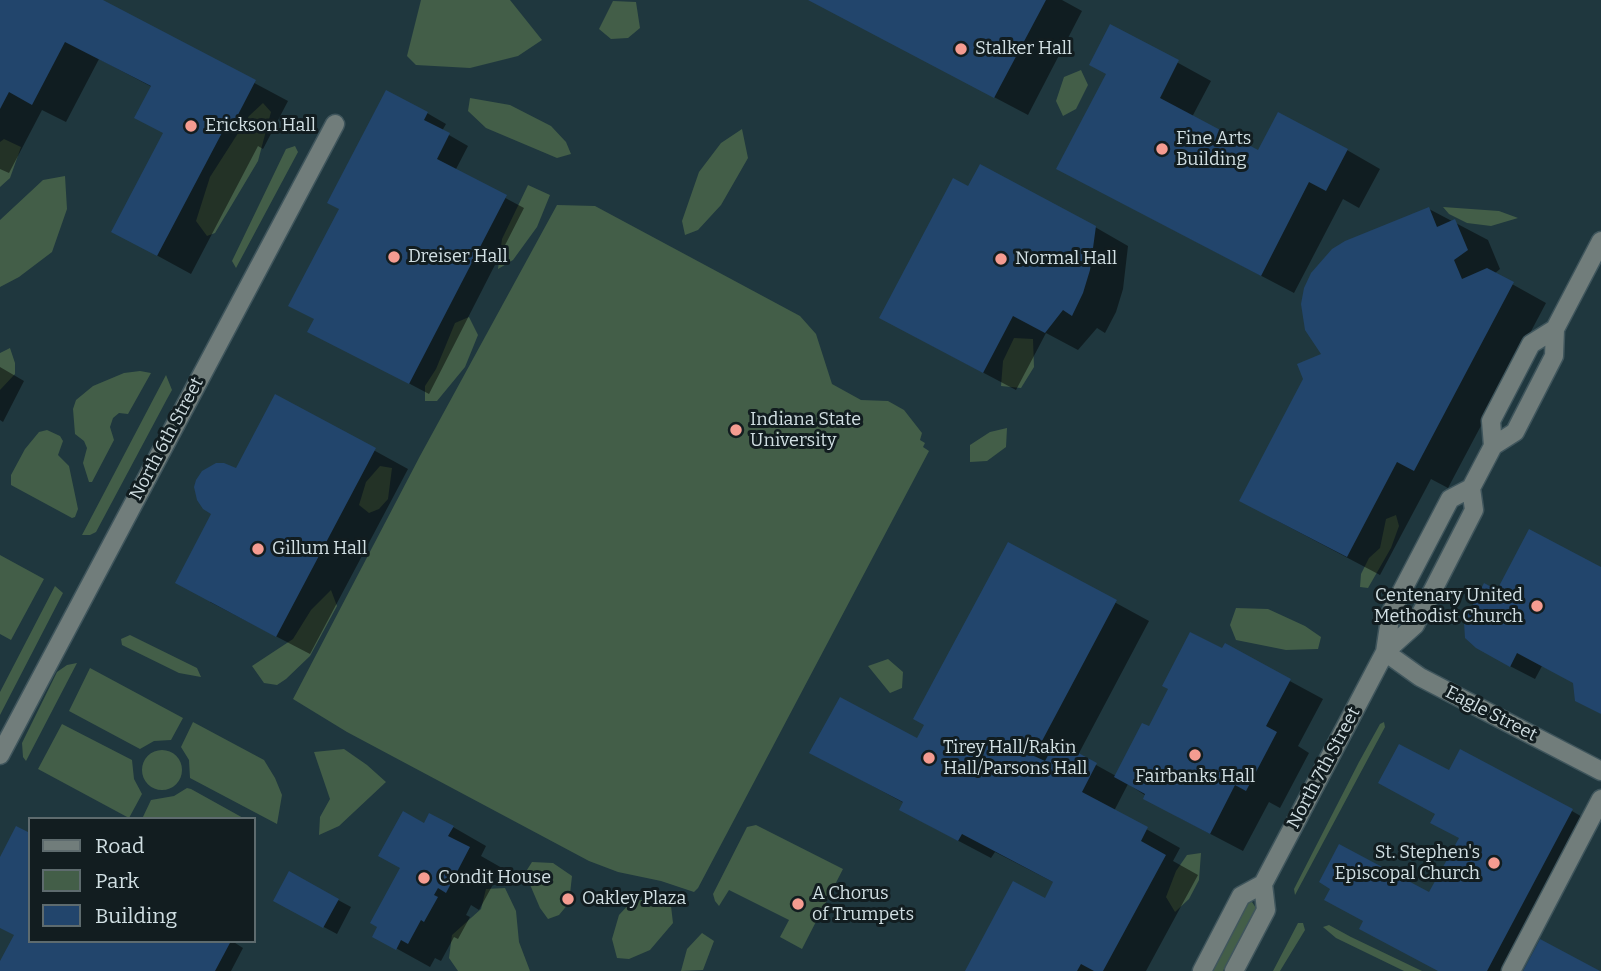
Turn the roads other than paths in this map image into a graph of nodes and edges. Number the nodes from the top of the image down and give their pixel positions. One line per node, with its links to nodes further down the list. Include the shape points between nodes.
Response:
1 (335, 124): 7 (street, North 6th Street)
2 (1601, 241): 3 (street, North 7th Street)
3 (1555, 329): 4 (street, North 7th Street, via 1554,356 1515,432); 4 (street, North 7th Street, via 1531,344 1491,421)
4 (1493, 446): 5 (street, North 7th Street)
5 (1471, 488): 6 (street, North 7th Street, via 1450,499 1391,612); 6 (street, North 7th Street, via 1474,510 1415,625)
6 (1385, 652): 8 (street, Eagle Street, via 1420,677); 10 (street, North 7th Street)
7 (0, 755)
8 (1601, 771)
9 (1601, 799): 13 (street)
10 (1263, 884): 11 (street, North 7th Street, via 1241,896); 12 (street, North 7th Street, via 1266,910)
11 (1202, 971)
12 (1234, 971)
13 (1511, 971)

